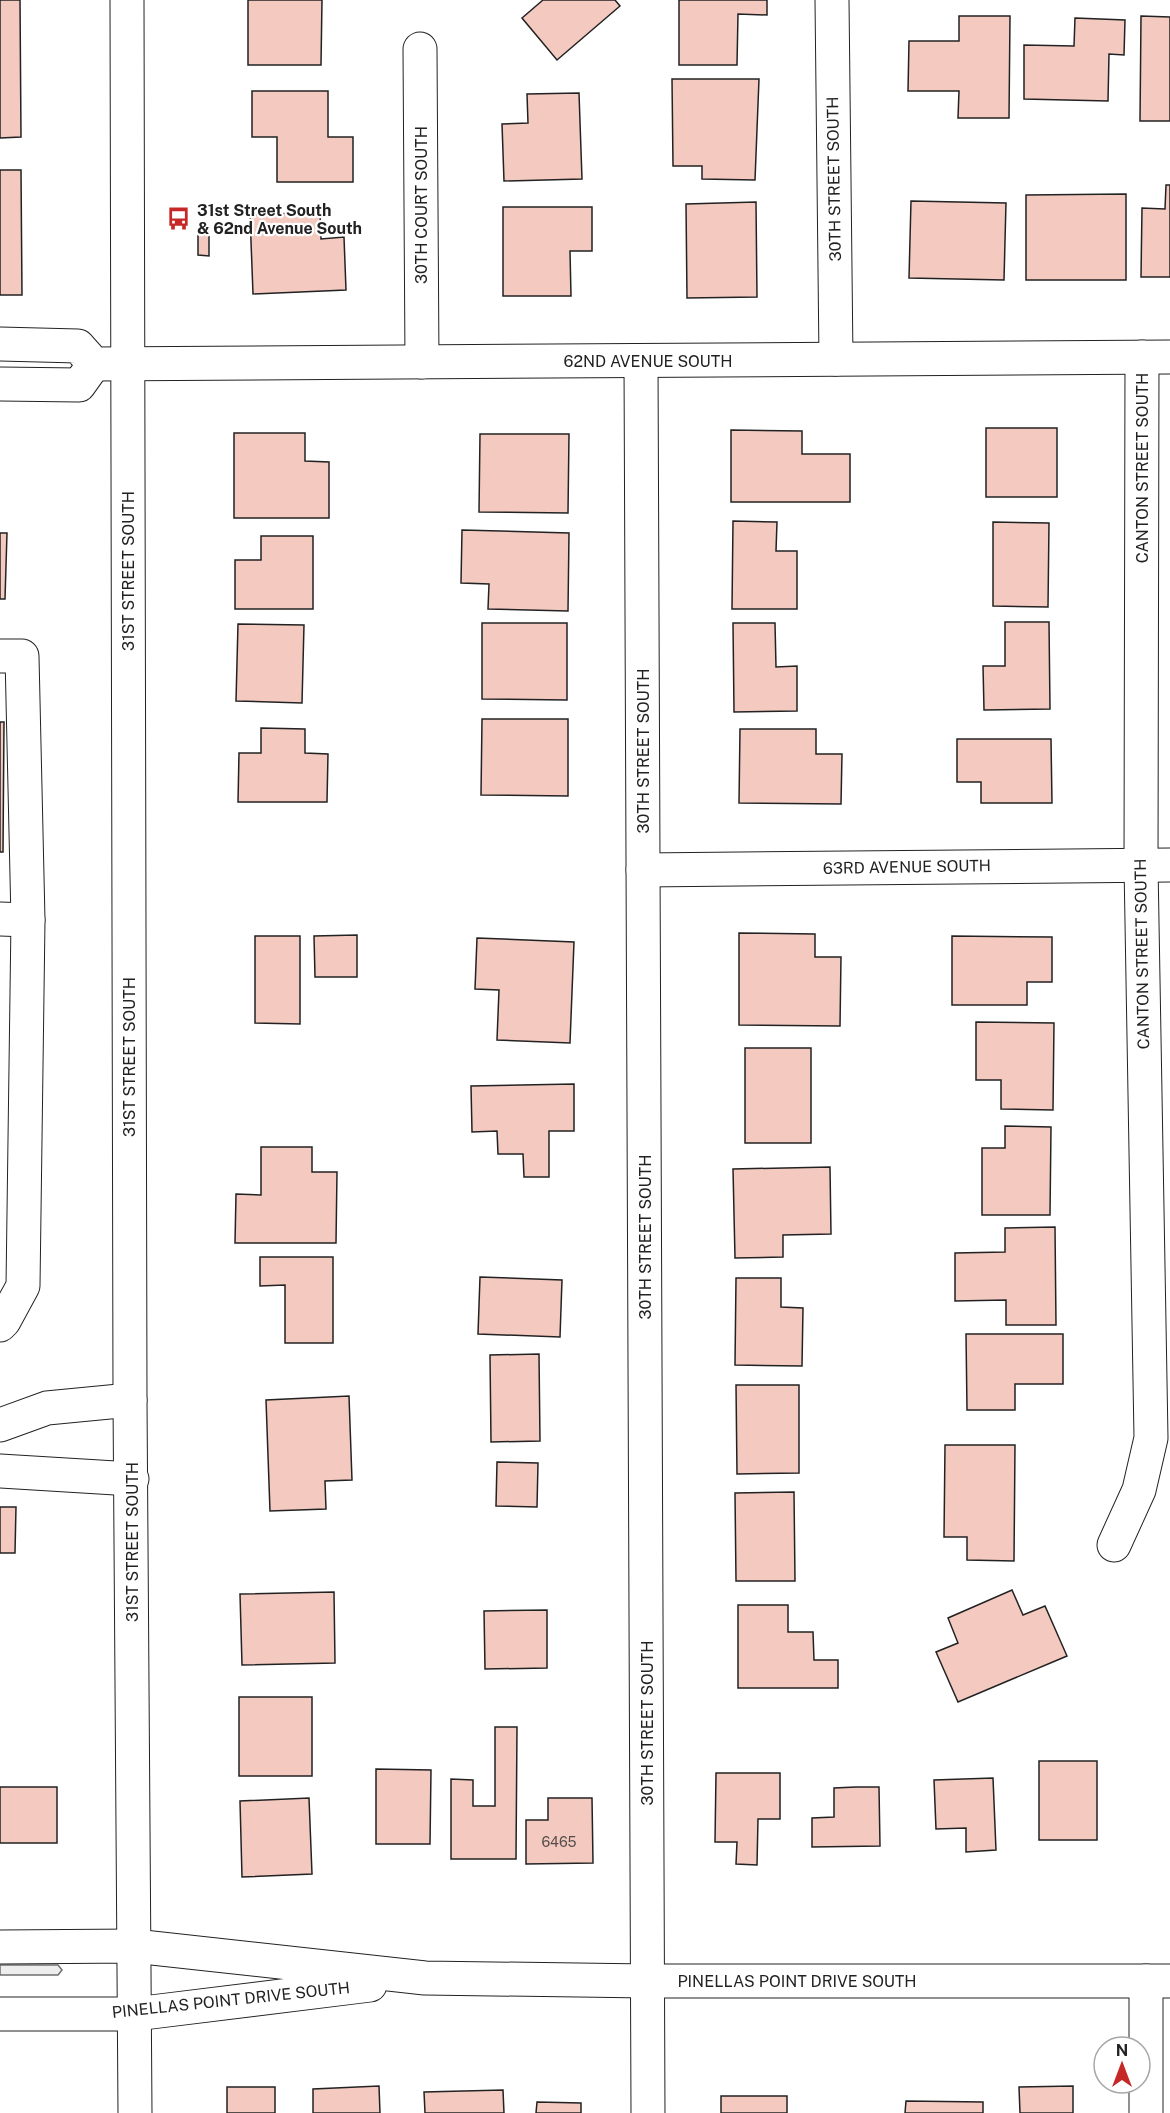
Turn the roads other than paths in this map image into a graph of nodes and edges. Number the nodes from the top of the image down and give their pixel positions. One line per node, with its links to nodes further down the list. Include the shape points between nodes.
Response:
1 (127, 0): 10 (street, 31ST STREET SOUTH)
2 (832, 0): 6 (street, 30TH STREET SOUTH)
3 (420, 49): 8 (street, 30TH COURT SOUTH)
4 (0, 344): 9 (street, via 78,346)
5 (1156, 357): 6 (street, 62ND AVENUE SOUTH); 13 (street, CANTON STREET SOUTH)
6 (836, 359): 7 (street, 62ND AVENUE SOUTH)
7 (641, 361): 8 (street, 62ND AVENUE SOUTH); 14 (street, 30TH STREET SOUTH)
8 (422, 362): 10 (street, 62ND AVENUE SOUTH)
9 (94, 364): 10 (street, 62ND AVENUE SOUTH); 11 (street, via 79,384)
10 (126, 364): 17 (street, 31ST STREET SOUTH)
11 (0, 384)
12 (0, 656): 15 (street, via 22,656)
13 (1155, 865): 14 (street, 63RD AVENUE SOUTH); 21 (street, CANTON STREET SOUTH, via 1150,1438 1139,1490)
14 (643, 870): 25 (street, 30TH STREET SOUTH)
15 (14, 920): 16 (street, via 23,1287)
16 (0, 1325)
17 (130, 1400): 18 (street, via 47,1408); 20 (street, 31ST STREET SOUTH)
18 (0, 1425)
19 (0, 1471): 20 (street)
20 (132, 1479): 22 (street, 31ST STREET SOUTH)
21 (1113, 1545)
22 (134, 1946): 23 (street, PINELLAS POINT DRIVE SOUTH); 24 (street, PINELLAS POINT DRIVE SOUTH); 28 (street, 31ST STREET SOUTH)
23 (0, 1947)
24 (425, 1978): 25 (street, PINELLAS POINT DRIVE SOUTH); 28 (street, PINELLAS POINT DRIVE SOUTH)
25 (648, 1981): 26 (street, PINELLAS POINT DRIVE SOUTH); 30 (street, 30TH STREET SOUTH)
26 (1158, 1981): 31 (street)
27 (0, 2014): 28 (street, PINELLAS POINT DRIVE SOUTH)
28 (135, 2014): 29 (street, 31ST STREET SOUTH)
29 (135, 2113)
30 (648, 2113)
31 (1146, 2113)

